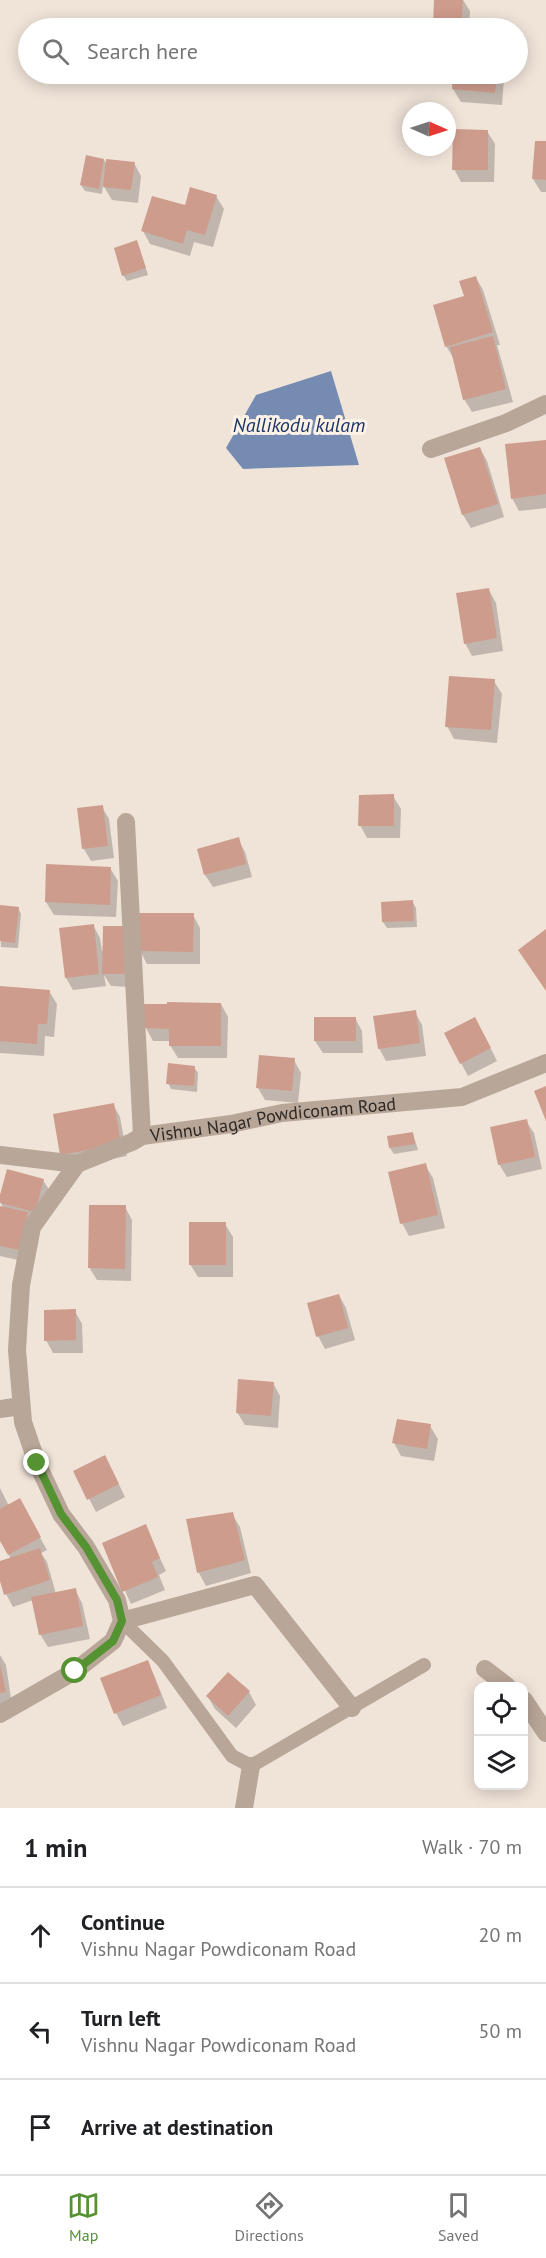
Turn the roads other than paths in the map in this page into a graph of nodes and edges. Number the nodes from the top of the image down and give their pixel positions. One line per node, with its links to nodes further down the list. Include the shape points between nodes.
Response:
1 (546, 404): 2 (street, via 506,423)
2 (431, 449)
3 (126, 822): 5 (street)
4 (546, 1063): 5 (street, Vishnu Nagar Powdiconam Road, via 462,1097 282,1113)
5 (142, 1136): 7 (street, Vishnu Nagar Powdiconam Road)
6 (0, 1155): 7 (street)
7 (77, 1164): 8 (street, via 32,1227 21,1285 17,1350)
8 (21, 1406): 9 (street); 10 (street, via 41,1473 61,1514 117,1600)
9 (0, 1409)
10 (122, 1621): 15 (street, via 255,1585); 16 (street, via 113,1641 75,1671); 18 (lane, via 163,1661 232,1756)
11 (424, 1665): 15 (lane)
12 (485, 1669): 13 (street)
13 (502, 1682)
14 (528, 1706): 17 (street)
15 (352, 1708): 18 (lane)
16 (0, 1714)
17 (546, 1733)
18 (251, 1766): 19 (street)
19 (244, 1808)

